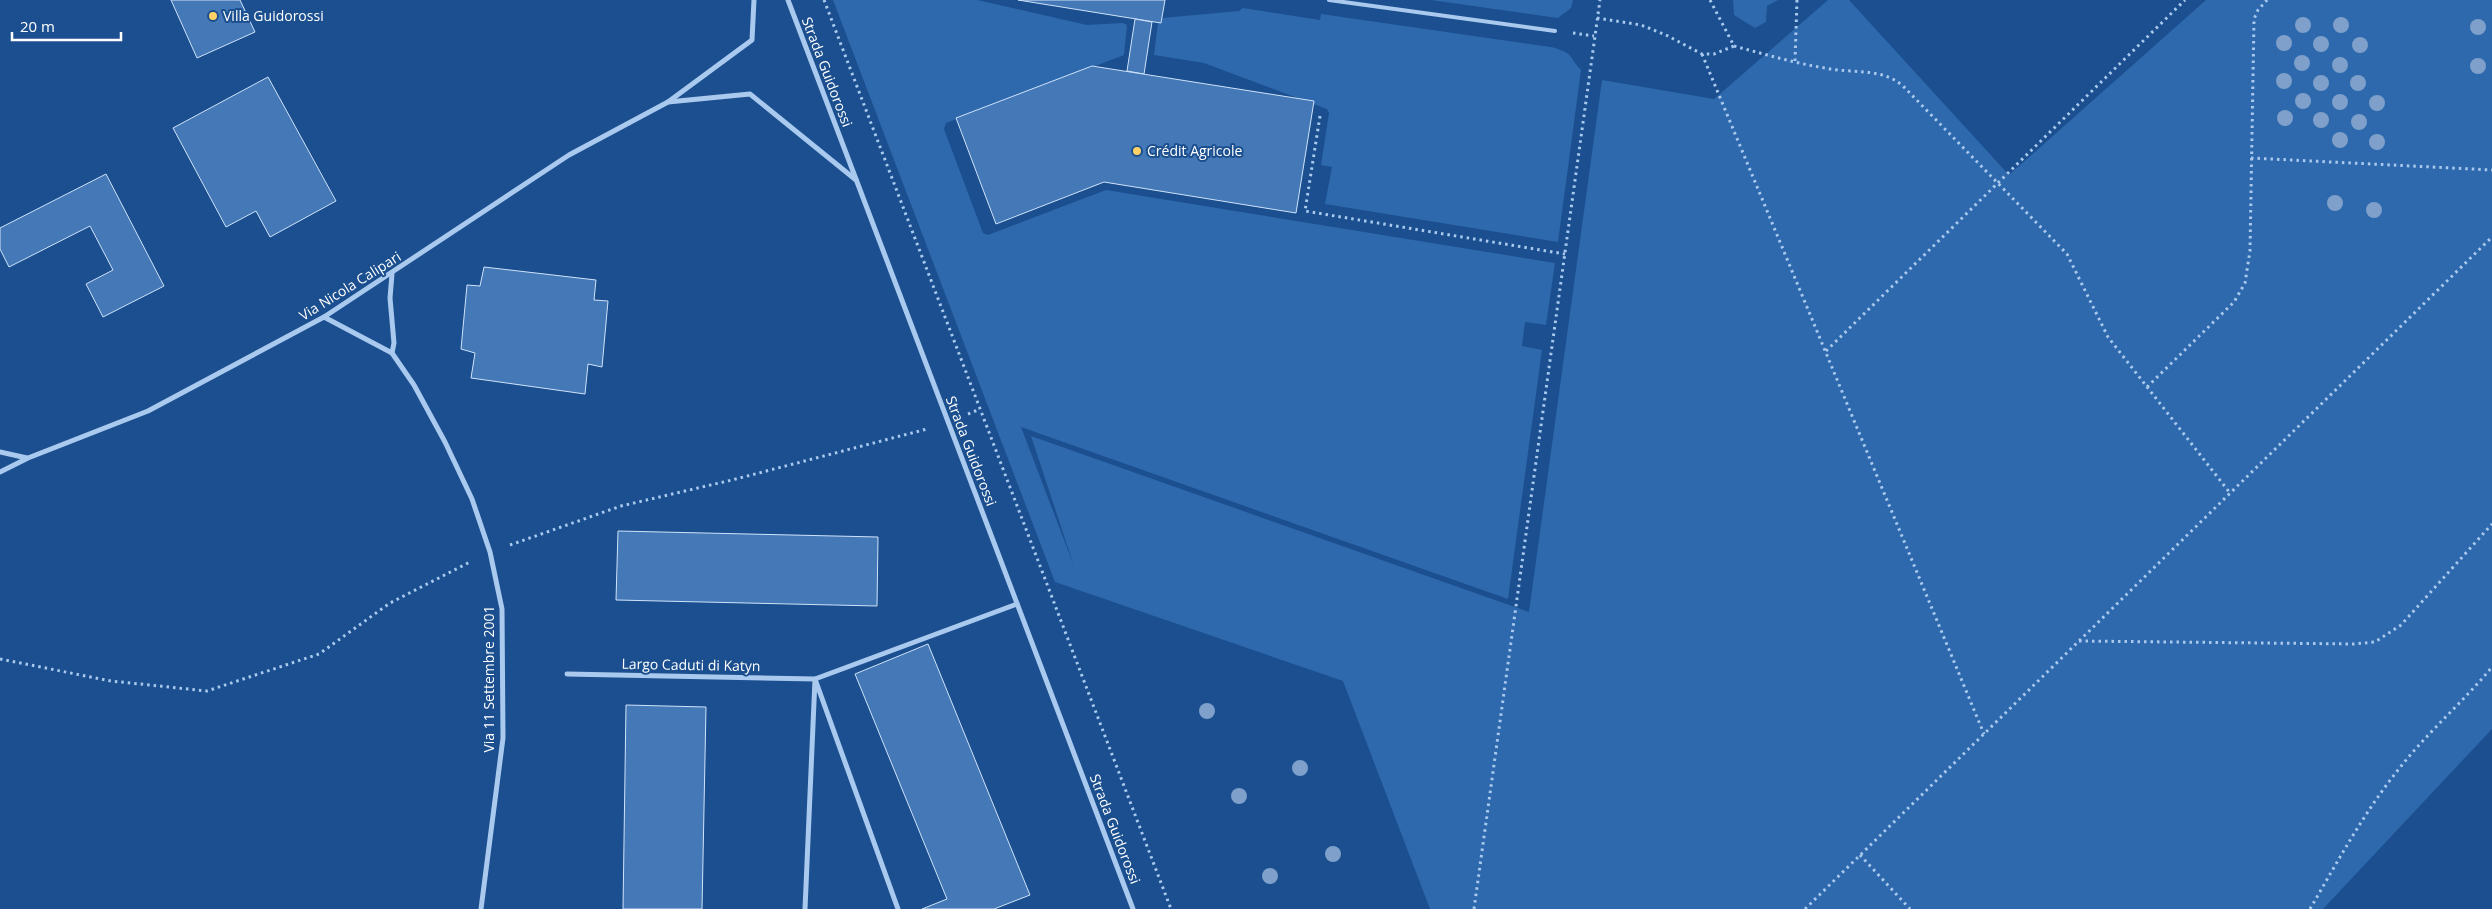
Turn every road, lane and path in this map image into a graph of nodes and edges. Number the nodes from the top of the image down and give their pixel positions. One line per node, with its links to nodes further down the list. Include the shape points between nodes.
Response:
1 (754, 0): 15 (street, Via Nicola Calipari, via 752,40)
2 (788, 0): 19 (street, Strada Guidorossi)
3 (824, 0): 44 (path)
4 (1329, 0): 11 (lane)
5 (1600, 0): 10 (path)
6 (1710, 0): 12 (path)
7 (1797, 0): 14 (path)
8 (2185, 0): 20 (path)
9 (2267, 0): 17 (path, via 2254,20)
10 (1597, 18): 13 (path, via 1641,25); 22 (path)
11 (1555, 31)
12 (1734, 46): 13 (path, via 1714,54); 14 (path)
13 (1702, 54): 26 (path)
14 (1795, 61): 20 (path, via 1826,69 1891,77 1910,92)
15 (668, 102): 19 (street, Via Nicola Calipari, via 750,94); 23 (street, Via Nicola Calipari, via 569,155)
16 (1320, 116): 22 (path, via 1305,211)
17 (2251, 158): 18 (path); 27 (path, via 2249,268 2242,290 2234,302)
18 (2492, 170)
19 (856, 180): 33 (street, Strada Guidorossi)
20 (1998, 182): 26 (path); 27 (path, via 2067,254 2100,326)
21 (2492, 237): 31 (path)
22 (1565, 254): 45 (path)
23 (392, 274): 24 (street, Via Nicola Calipari); 25 (street)
24 (324, 317): 25 (street, Via 11 Settembre 2001); 29 (street, Via Nicola Calipari, via 148,411)
25 (392, 352): 40 (street, Via 11 Settembre 2001, via 414,385 472,499 490,552 502,609 503,738)
26 (1826, 352): 38 (path)
27 (2147, 387): 31 (path)
28 (0, 452): 29 (street)
29 (28, 458): 30 (street, Via Nicola Calipari)
30 (0, 472)
31 (2230, 493): 34 (path)
32 (2492, 524): 34 (path, via 2409,617 2393,632 2375,642)
33 (1017, 604): 37 (street, Largo Caduti di Katyn); 43 (street, Strada Guidorossi)
34 (2079, 641): 38 (path)
35 (2492, 667): 48 (path, via 2383,789)
36 (567, 674): 37 (street, Largo Caduti di Katyn)
37 (815, 679): 41 (street); 42 (street)
38 (1984, 734): 39 (path)
39 (1860, 855): 46 (path); 47 (path)
40 (481, 909)
41 (805, 909)
42 (898, 909)
43 (1133, 909)
44 (1171, 909)
45 (1474, 909)
46 (1805, 909)
47 (1910, 909)
48 (2310, 909)

